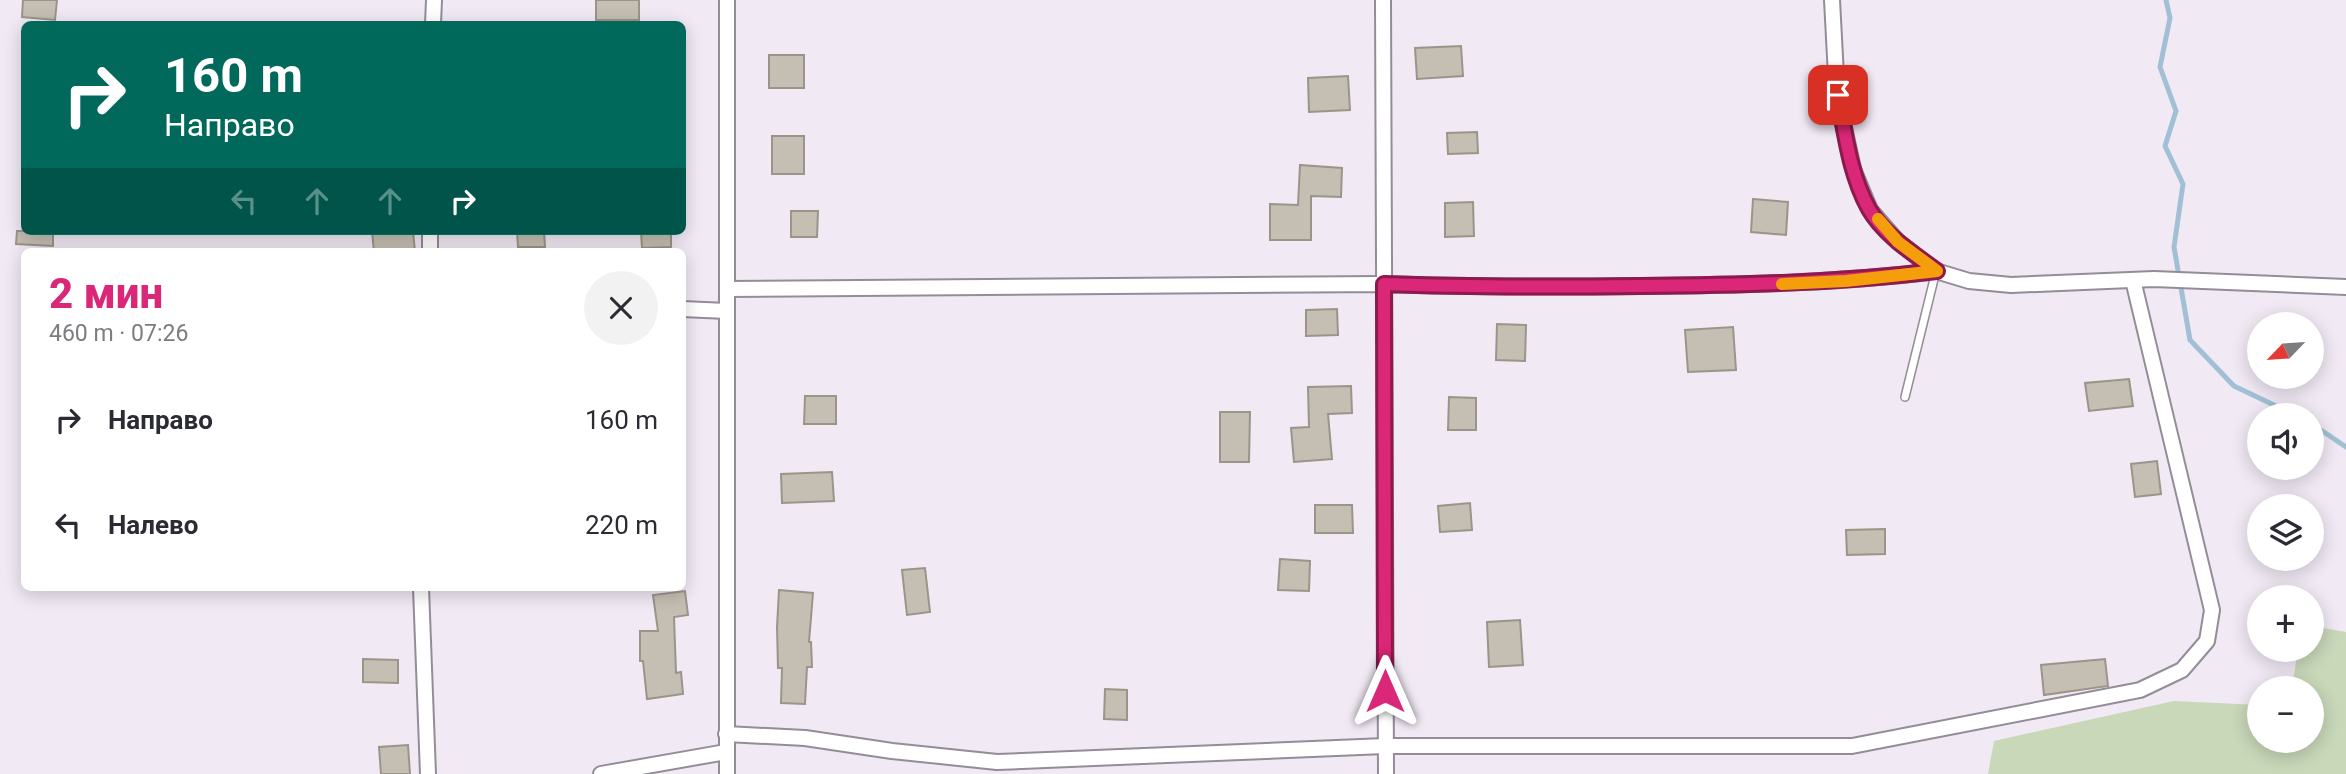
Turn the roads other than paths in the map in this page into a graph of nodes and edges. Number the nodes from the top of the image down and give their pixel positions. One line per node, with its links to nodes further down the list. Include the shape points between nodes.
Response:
1 (434, 0): 5 (street)
2 (727, 0): 10 (street)
3 (1383, 0): 8 (street)
4 (1832, 0): 6 (street, via 1838,95 1853,169 1870,210 1898,242)
5 (433, 21)
6 (1937, 271): 7 (street, via 1969,281 2011,285); 8 (street, via 1769,285 1483,288); 13 (lane)
7 (2133, 280): 9 (street); 16 (street, via 2212,610 2207,642 2182,670 2140,690 1852,746)
8 (1384, 284): 10 (street); 16 (street)
9 (2346, 287)
10 (727, 289): 12 (street)
11 (686, 309): 12 (street)
12 (727, 311): 15 (street)
13 (1905, 397)
14 (421, 591): 18 (street)
15 (726, 734): 16 (street, via 805,738 997,762); 17 (street)
16 (1385, 746): 21 (street)
17 (726, 752): 19 (street); 20 (street)
18 (428, 774)
19 (601, 774)
20 (727, 774)
21 (1386, 774)

